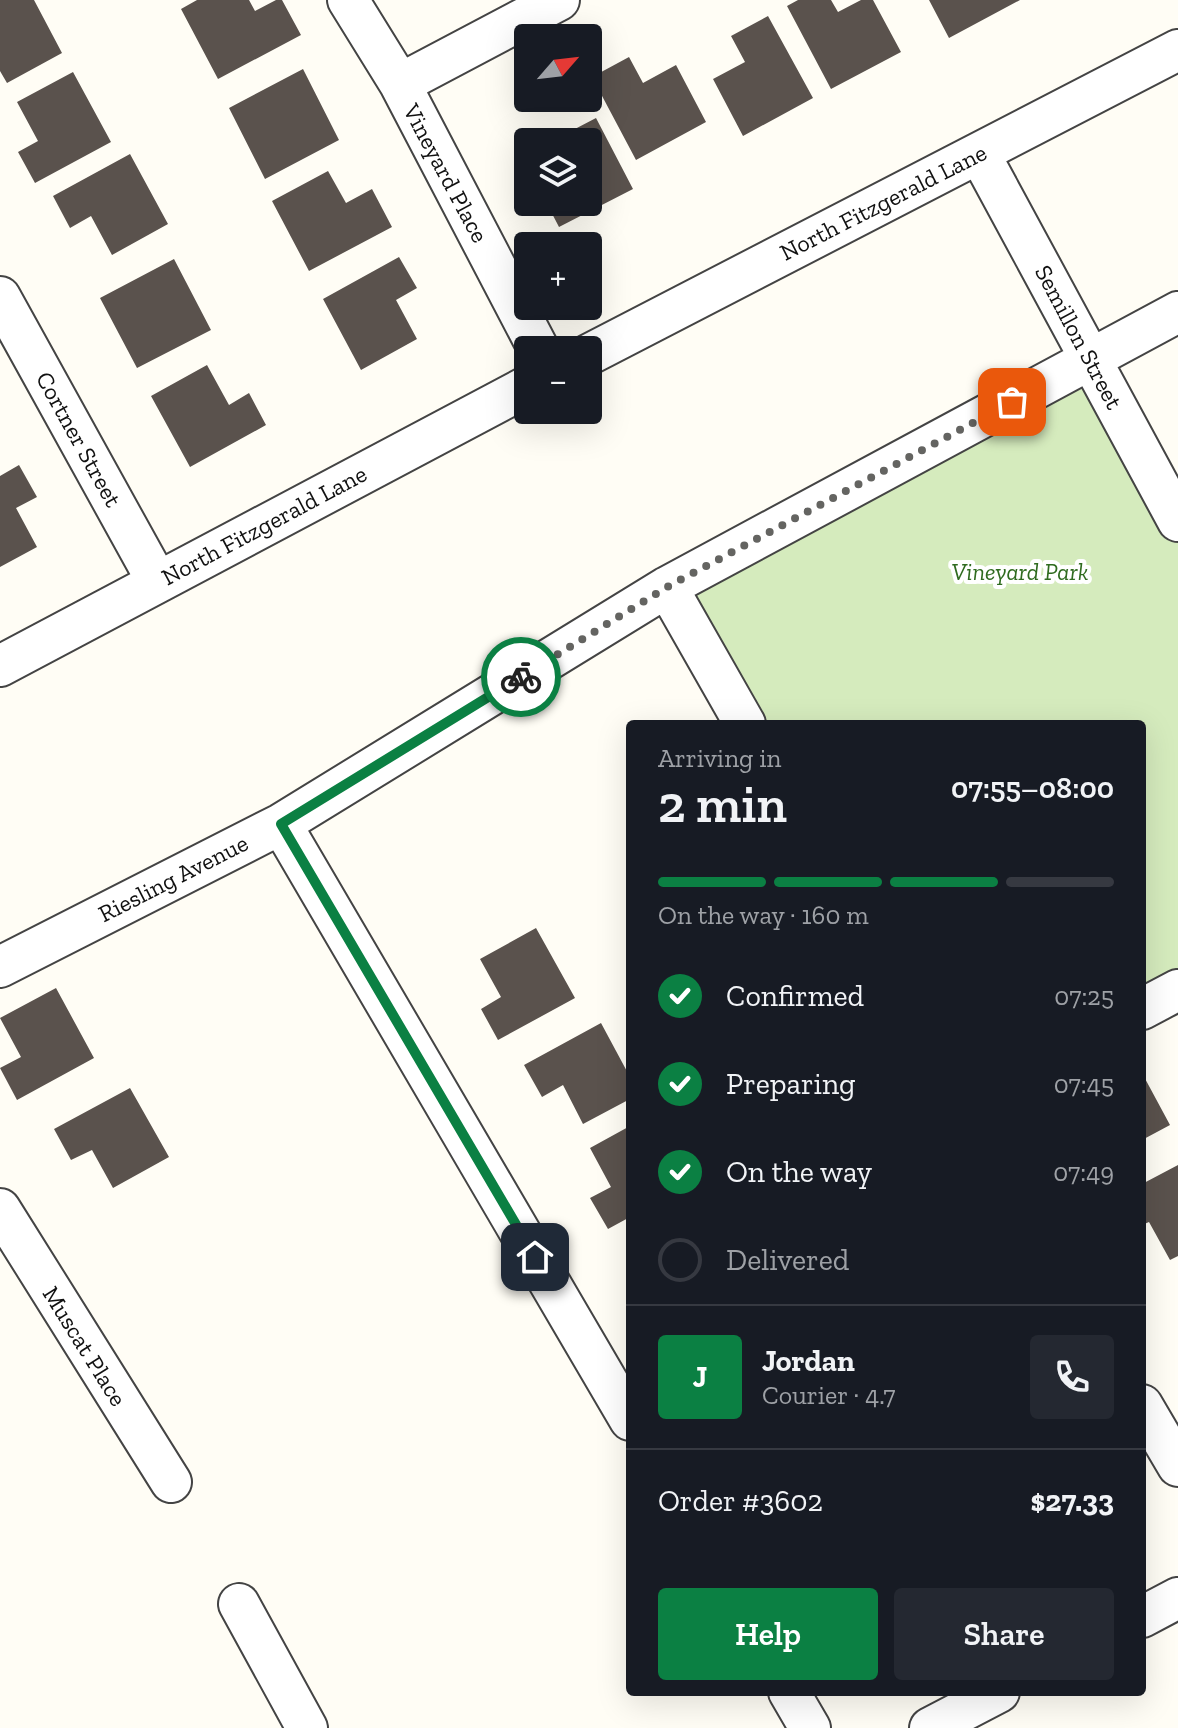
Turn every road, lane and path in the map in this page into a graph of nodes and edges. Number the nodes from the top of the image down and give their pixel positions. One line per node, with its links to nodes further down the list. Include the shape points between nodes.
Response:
1 (348, 0): 4 (street, Vineyard Place)
2 (559, 0): 4 (street)
3 (1178, 50): 5 (street, North Fitzgerald Lane)
4 (400, 84): 8 (street, Vineyard Place)
5 (979, 153): 9 (street, North Fitzgerald Lane); 10 (street, Semillon Street)
6 (0, 297): 13 (street, Cortner Street)
7 (1178, 312): 10 (street, Riesling Avenue)
8 (532, 336)
9 (602, 348)
10 (1091, 359): 12 (street, Semillon Street); 14 (street, Riesling Avenue)
11 (514, 393): 13 (street, North Fitzgerald Lane)
12 (1178, 521)
13 (157, 581): 15 (street, North Fitzgerald Lane)
14 (667, 587): 16 (street); 17 (street, Riesling Avenue)
15 (0, 666)
16 (743, 720)
17 (281, 824): 18 (street, Riesling Avenue); 23 (street)
18 (0, 967)
19 (1178, 990): 20 (street)
20 (1146, 1007)
21 (0, 1209): 25 (street, Muscat Place)
22 (1146, 1412): 24 (street)
23 (626, 1413)
24 (1178, 1466)
25 (171, 1482)
26 (1178, 1598): 28 (street)
27 (239, 1604): 31 (street)
28 (1146, 1615)
29 (791, 1696): 32 (street)
30 (991, 1696): 33 (street)
31 (307, 1728)
32 (810, 1728)
33 (930, 1728)

